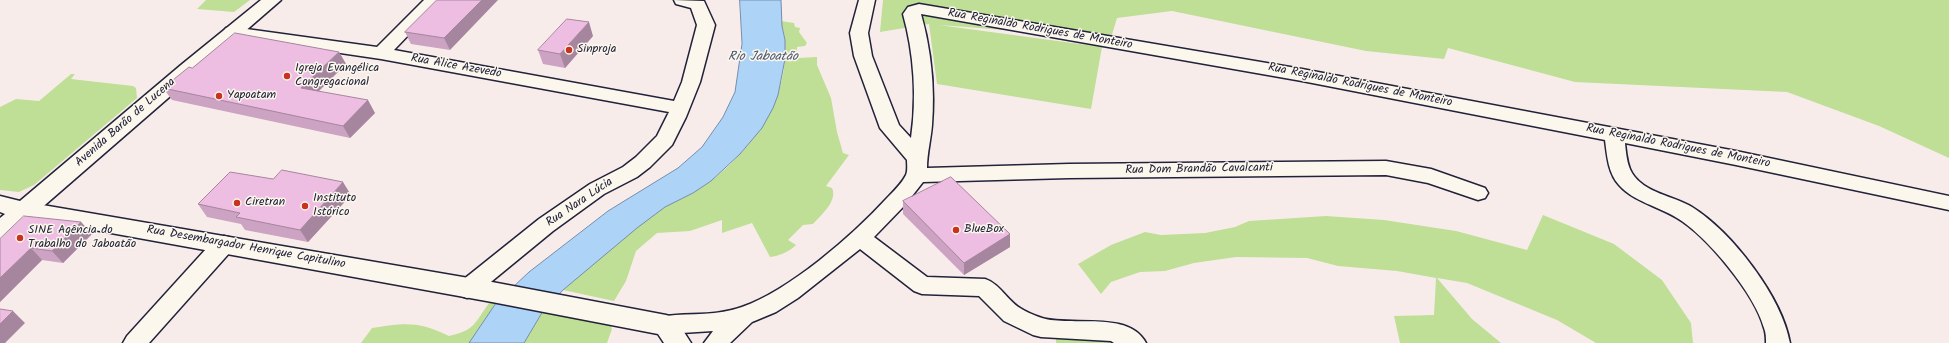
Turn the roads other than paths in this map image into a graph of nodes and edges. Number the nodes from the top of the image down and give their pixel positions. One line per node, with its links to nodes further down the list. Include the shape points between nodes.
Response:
1 (272, 0): 5 (street, Avenida Barão de Lucena)
2 (434, 0): 6 (street)
3 (682, 0): 7 (street, Rua Nara Lúcia, via 698,5 706,25 691,82)
4 (867, 0): 9 (street, via 859,33 863,56 890,128)
5 (232, 32): 6 (street, Rua Alice Azevedo); 13 (street, Avenida Barão de Lucena)
6 (381, 53): 7 (street, Rua Alice Azevedo)
7 (680, 108): 17 (street, Rua Nara Lúcia, via 665,140 643,162 630,172 597,189 546,225)
8 (1614, 135): 9 (street, Rua Reginaldo Rodrigues de Monteiro, via 1302,75 919,9 912,14 918,35 923,103); 11 (street, Rua Reginaldo Rodrigues de Monteiro); 23 (street, via 1624,178 1649,196 1684,212 1738,264 1759,292 1771,317)
9 (917, 166): 10 (street, Rua Dom Brandão Cavalcanti, via 1069,171 1386,168 1431,176); 15 (street, via 896,203)
10 (1478, 193)
11 (1949, 203)
12 (0, 204): 13 (street, Rua Desembargador Henrique Capitulino)
13 (25, 210): 14 (street, Avenida Barão de Lucena); 16 (street, Rua Desembargador Henrique Capitulino)
14 (0, 231)
15 (861, 238): 18 (street, via 789,292); 22 (street, via 922,285 985,288 1012,315 1041,328 1115,332)
16 (224, 244): 17 (street, Rua Desembargador Henrique Capitulino); 20 (street)
17 (467, 289): 19 (street, Rua Desembargador Henrique Capitulino, via 602,313)
18 (744, 316): 19 (street); 21 (street)
19 (672, 334)
20 (135, 343)
21 (716, 343)
22 (1134, 343)
23 (1778, 343)

